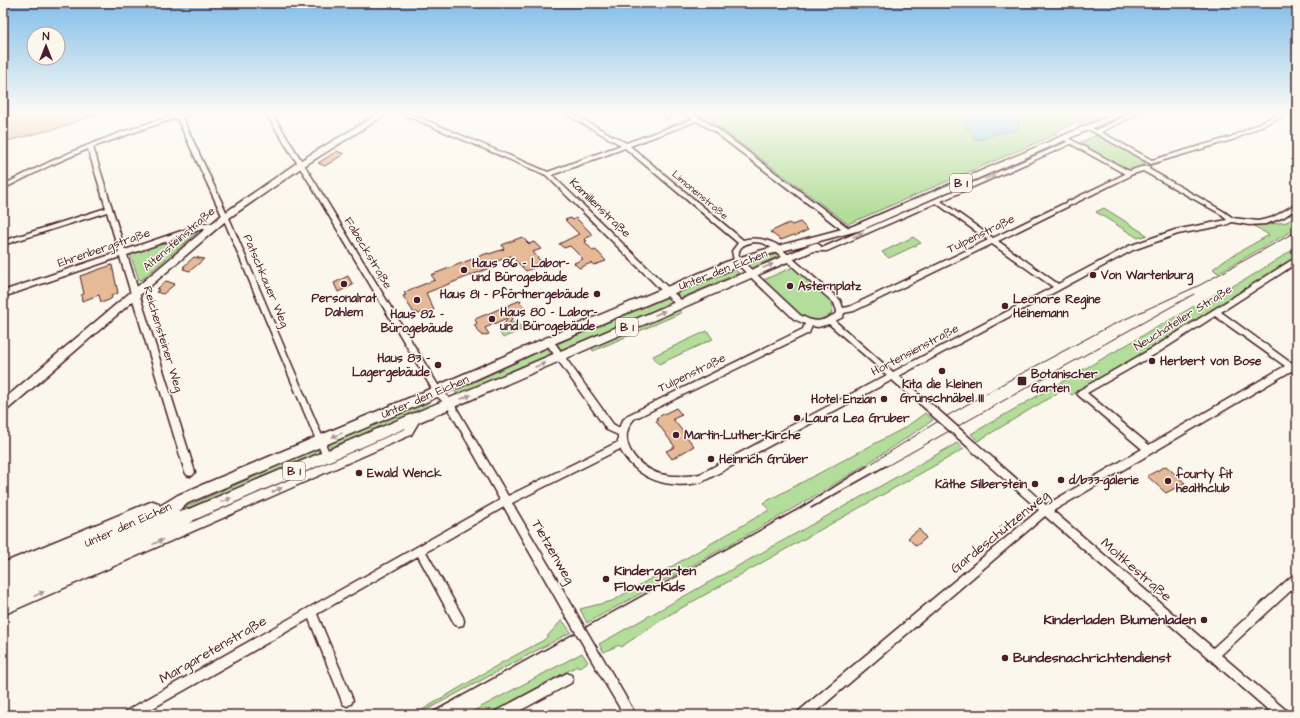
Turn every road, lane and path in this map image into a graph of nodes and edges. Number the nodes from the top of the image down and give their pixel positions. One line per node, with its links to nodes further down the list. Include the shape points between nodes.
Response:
1 (625, 145): 28 (street, Limonenstraße)
2 (90, 146): 19 (street, via 50,163); 22 (street, Reichensteiner Weg)
3 (193, 146): 23 (street, Patschkauer Weg)
4 (289, 146): 15 (street, Fabeckstraße)
5 (331, 146): 15 (main road, Altensteinstraße)
6 (480, 146): 18 (street, Kamillenstraße)
7 (624, 146): 18 (street)
8 (736, 146): 26 (street)
9 (1055, 146): 26 (main road, Unter den Eichen / B 1)
10 (1056, 146): 20 (street, Unter den Eichen, one-way to 10)
11 (1078, 146): 17 (street)
12 (1121, 146): 14 (street)
13 (1207, 146): 14 (street)
14 (1151, 162): 16 (street, Tulpenstraße)
15 (301, 164): 23 (main road, Altensteinstraße); 50 (street, Fabeckstraße)
16 (1143, 168): 17 (street, Tulpenstraße); 24 (street)
17 (1128, 173): 27 (street, Tulpenstraße, via 1108,186)
18 (548, 174): 38 (street, Kamillenstraße)
19 (3, 188)
20 (937, 201): 27 (street); 31 (street, Unter den Eichen, one-way to 20, via 825,249)
21 (1297, 205): 24 (street, via 1275,220 1251,223)
22 (110, 209): 29 (street); 32 (street, Reichensteiner Weg)
23 (226, 216): 25 (main road, Altensteinstraße); 55 (street, Patschkauer Weg)
24 (1231, 220): 37 (street, Hortensienstraße, via 1226,224 1177,232 1145,242)
25 (213, 226): 32 (street, Ehrenbergstraße, via 204,226); 39 (main road, Altensteinstraße)
26 (850, 230): 30 (main road, Unter den Eichen / B 1); 31 (main road, Unter den Eichen / B 1, via 836,239)
27 (993, 241): 37 (street); 42 (street, Tulpenstraße, via 851,309)
28 (740, 242): 30 (street, via 760,241 772,244); 35 (street, via 735,255)
29 (3, 243)
30 (778, 250): 33 (street); 35 (main road, Unter den Eichen / B 1)
31 (807, 250): 33 (main road, Unter den Eichen / B 1)
32 (123, 253): 39 (street, Reichensteiner Weg); 40 (street, Ehrenbergstraße)
33 (787, 258): 36 (main road, Unter den Eichen / B 1, one-way to 33); 42 (street, via 837,302)
34 (1297, 260): 43 (street, Neuchateller Straße)
35 (738, 262): 36 (street); 38 (main road, Unter den Eichen / B 1)
36 (750, 274): 41 (main road, Unter den Eichen / B 1); 45 (street, via 797,317)
37 (1058, 287): 49 (street, Hortensienstraße)
38 (667, 291): 41 (street, Kamillenstraße); 46 (main road, Unter den Eichen / B 1)
39 (136, 293): 52 (main road, Altensteinstraße); 59 (street, Reichensteiner Weg)
40 (3, 294)
41 (680, 304): 47 (main road, Unter den Eichen / B 1, one-way to 41)
42 (841, 311): 44 (street, via 840,315)
43 (1216, 313): 48 (street); 57 (street, Neuchateller Straße, via 1081,393)
44 (830, 321): 45 (street, via 819,325); 49 (street, Moltkestraße)
45 (809, 324): 54 (street, Tulpenstraße, via 806,331 631,417 622,426)
46 (549, 341): 47 (street); 50 (main road, Unter den Eichen / B 1)
47 (560, 356): 51 (main road, Unter den Eichen / B 1, one-way to 47); 54 (street, via 610,427)
48 (1295, 367): 57 (street, Gardeschützenweg)
49 (892, 375): 56 (street, Hortensienstraße, via 702,478 684,481 649,473 635,463); 62 (street, Moltkestraße, bridge)
50 (438, 392): 51 (street, Fabeckstraße); 55 (main road, Unter den Eichen / B 1, one-way to 55)
51 (450, 404): 53 (main road, Unter den Eichen / B 1); 61 (street, Tietzenweg)
52 (3, 407)
53 (417, 418): 58 (main road, Unter den Eichen / B 1); 70 (street, Unter den Eichen, one-way to 53, via 408,432)
54 (621, 433): 56 (street)
55 (321, 441): 58 (street, Patschkauer Weg); 60 (main road, Unter den Eichen / B 1)
56 (622, 444): 61 (street, Margaretenstraße)
57 (1149, 450): 62 (street, Gardeschützenweg)
58 (327, 457): 63 (main road, Unter den Eichen / B 1, one-way to 58)
59 (190, 472)
60 (183, 499): 65 (main road, via 166,502 130,516); 67 (main road, Unter den Eichen / B 1, via 170,508)
61 (506, 501): 64 (street, Margaretenstraße); 78 (street, Tietzenweg, bridge)
62 (1046, 510): 73 (street, Moltkestraße); 79 (street, Gardeschützenweg)
63 (190, 515): 68 (main road, Unter den Eichen / B 1, via 172,518); 69 (main road, via 177,525)
64 (420, 550): 71 (street, Margaretenstraße); 72 (street)
65 (3, 570)
66 (1297, 578): 73 (street)
67 (3, 580)
68 (3, 590)
69 (3, 599)
70 (3, 610)
71 (311, 612): 75 (street); 76 (street, Margaretenstraße)
72 (459, 621)
73 (1213, 655): 80 (street, Moltkestraße)
74 (567, 679): 77 (street)
75 (347, 700)
76 (130, 715)
77 (500, 715)
78 (630, 715)
79 (803, 715)
80 (1283, 715)

